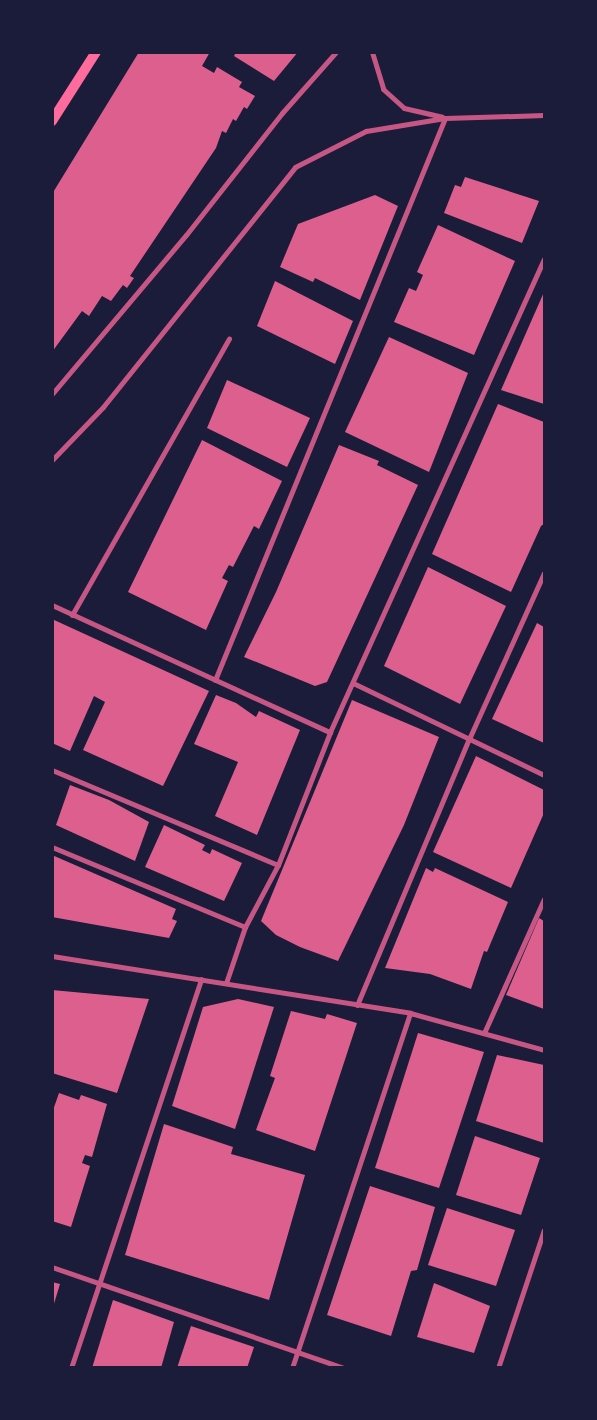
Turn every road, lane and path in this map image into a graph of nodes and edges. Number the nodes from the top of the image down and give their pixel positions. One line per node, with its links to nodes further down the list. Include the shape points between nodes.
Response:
1 (96, 52): 6 (main road)
2 (336, 52): 10 (street, via 282,113 186,235)
3 (372, 52): 5 (street, via 383,89 404,108)
4 (544, 115): 5 (street)
5 (445, 118): 11 (street, via 366,131 295,167 103,407); 15 (street)
6 (52, 121)
7 (544, 259): 8 (street)
8 (543, 271): 16 (street)
9 (229, 339): 14 (street)
10 (52, 394)
11 (52, 460)
12 (544, 574): 18 (street)
13 (52, 605): 14 (street)
14 (72, 615): 15 (street)
15 (215, 680): 17 (street)
16 (353, 683): 17 (street); 18 (street)
17 (330, 732): 22 (street)
18 (470, 739): 20 (street); 28 (street)
19 (52, 770): 22 (street)
20 (544, 776)
21 (52, 846): 24 (street)
22 (278, 865): 24 (street)
23 (544, 899): 30 (street)
24 (245, 927): 27 (street)
25 (52, 956): 26 (street)
26 (201, 979): 27 (street); 34 (street)
27 (226, 983): 28 (street)
28 (357, 1005): 29 (street)
29 (410, 1013): 30 (street); 35 (street)
30 (484, 1033): 31 (street)
31 (544, 1050)
32 (544, 1230): 39 (street)
33 (52, 1268): 34 (street)
34 (99, 1284): 35 (street); 36 (street)
35 (298, 1352): 37 (street); 38 (street)
36 (71, 1368)
37 (292, 1368)
38 (344, 1368)
39 (498, 1368)

